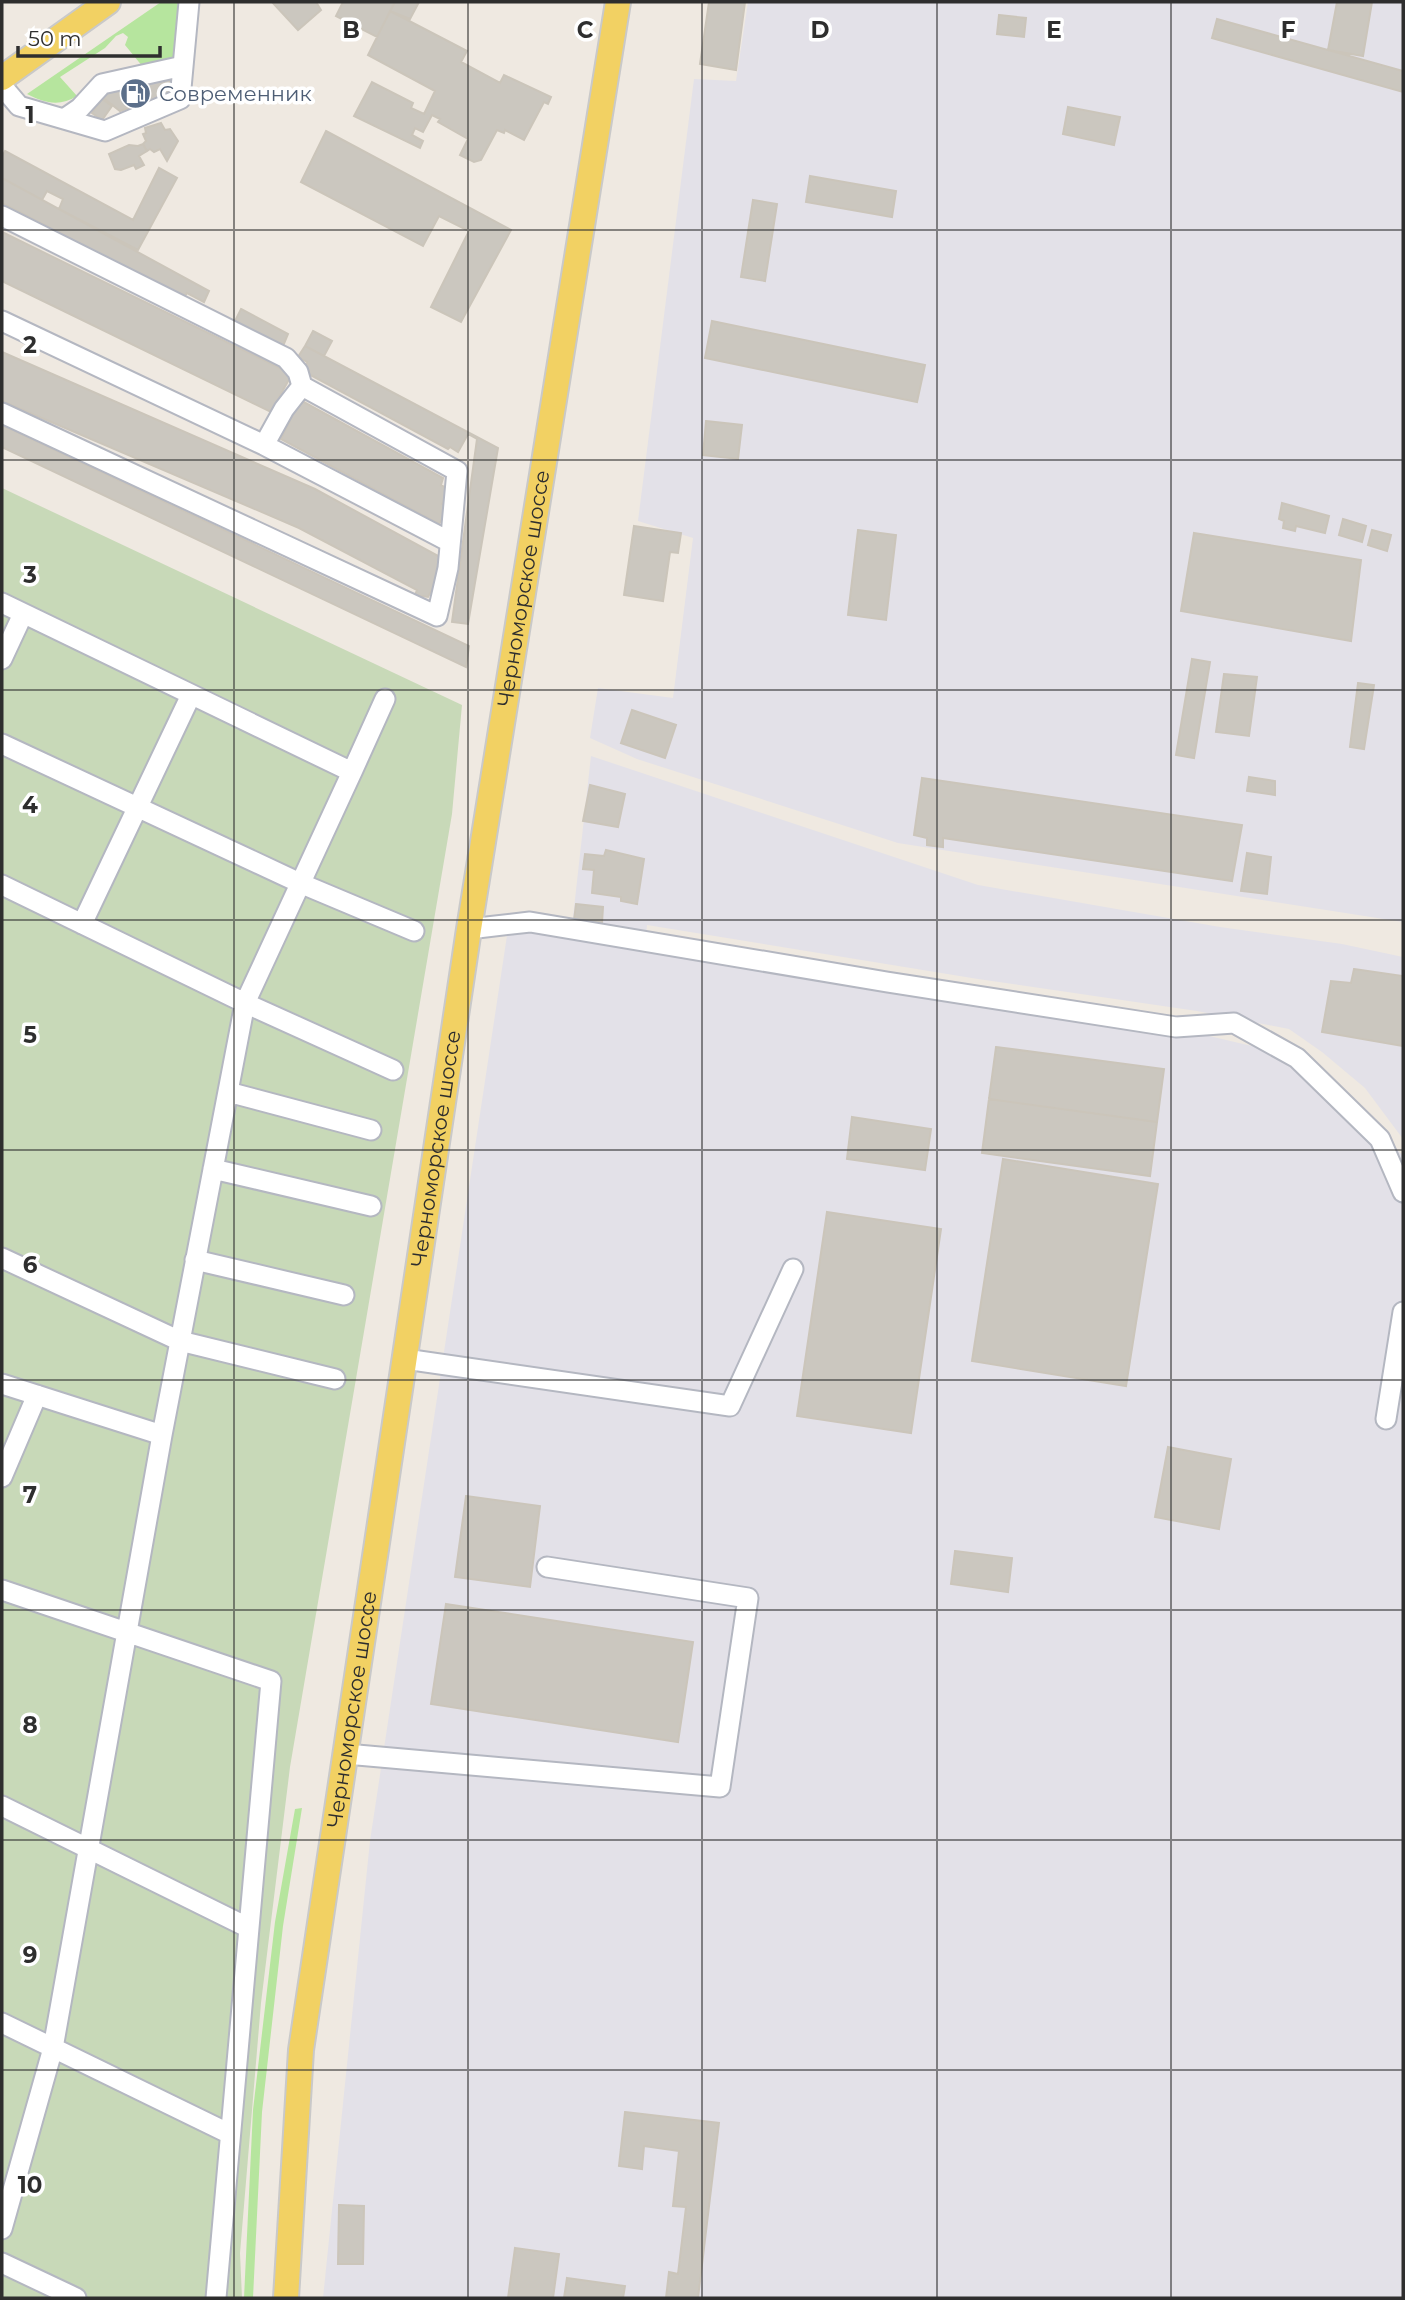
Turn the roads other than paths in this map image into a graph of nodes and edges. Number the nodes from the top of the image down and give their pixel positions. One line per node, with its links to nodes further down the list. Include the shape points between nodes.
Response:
1 (108, 2): 5 (main road)
2 (189, 2): 4 (lane)
3 (618, 2): 25 (main road, Черноморское шоссе)
4 (183, 66): 7 (lane, via 102,84); 7 (lane, via 180,99 105,131)
5 (2, 78)
6 (2, 86): 7 (lane, via 19,106)
7 (64, 119)
8 (2, 216): 10 (lane, via 286,358)
9 (2, 321): 12 (lane)
10 (302, 386): 12 (lane); 13 (lane, via 457,471)
11 (2, 413): 13 (lane, via 437,616)
12 (264, 445): 13 (lane)
13 (450, 542)
14 (2, 603): 15 (lane)
15 (23, 614): 16 (lane); 17 (lane)
16 (2, 659)
17 (191, 695): 20 (lane); 21 (lane)
18 (385, 699): 20 (lane)
19 (2, 744): 21 (lane)
20 (352, 772): 22 (lane)
21 (138, 808): 22 (lane); 24 (lane)
22 (302, 884): 26 (lane); 27 (lane)
23 (2, 885): 24 (lane)
24 (82, 924): 27 (lane)
25 (469, 929): 32 (lane, via 530,922 1176,1027 1234,1023 1297,1058 1380,1139); 40 (main road, Черноморское шоссе)
26 (414, 931)
27 (245, 1003): 28 (lane); 29 (lane)
28 (393, 1070)
29 (228, 1092): 30 (lane); 31 (lane)
30 (372, 1130)
31 (213, 1169): 33 (lane); 35 (lane)
32 (1403, 1192)
33 (371, 1206)
34 (2, 1258): 39 (lane)
35 (195, 1260): 37 (lane); 39 (lane)
36 (793, 1269): 40 (lane, via 730,1406)
37 (345, 1295)
38 (1403, 1312): 44 (lane)
39 (180, 1341): 41 (lane); 45 (lane)
40 (405, 1359): 50 (main road, Черноморское шоссе)
41 (334, 1379)
42 (2, 1384): 43 (lane)
43 (37, 1395): 45 (lane); 46 (lane)
44 (1386, 1419)
45 (162, 1435): 49 (lane)
46 (2, 1477)
47 (547, 1567): 50 (lane, via 748,1598 720,1787)
48 (2, 1590): 49 (lane)
49 (125, 1633): 52 (lane); 53 (lane, via 271,1681)
50 (346, 1754): 61 (main road, Черноморское шоссе, via 301,2050)
51 (3, 1808): 52 (lane)
52 (88, 1848): 53 (lane); 55 (lane)
53 (249, 1928): 56 (lane)
54 (2, 2023): 55 (lane)
55 (53, 2048): 56 (lane); 57 (lane)
56 (230, 2134): 60 (lane)
57 (2, 2229)
58 (2, 2263): 59 (lane)
59 (76, 2298)
60 (216, 2298)
61 (286, 2298)

